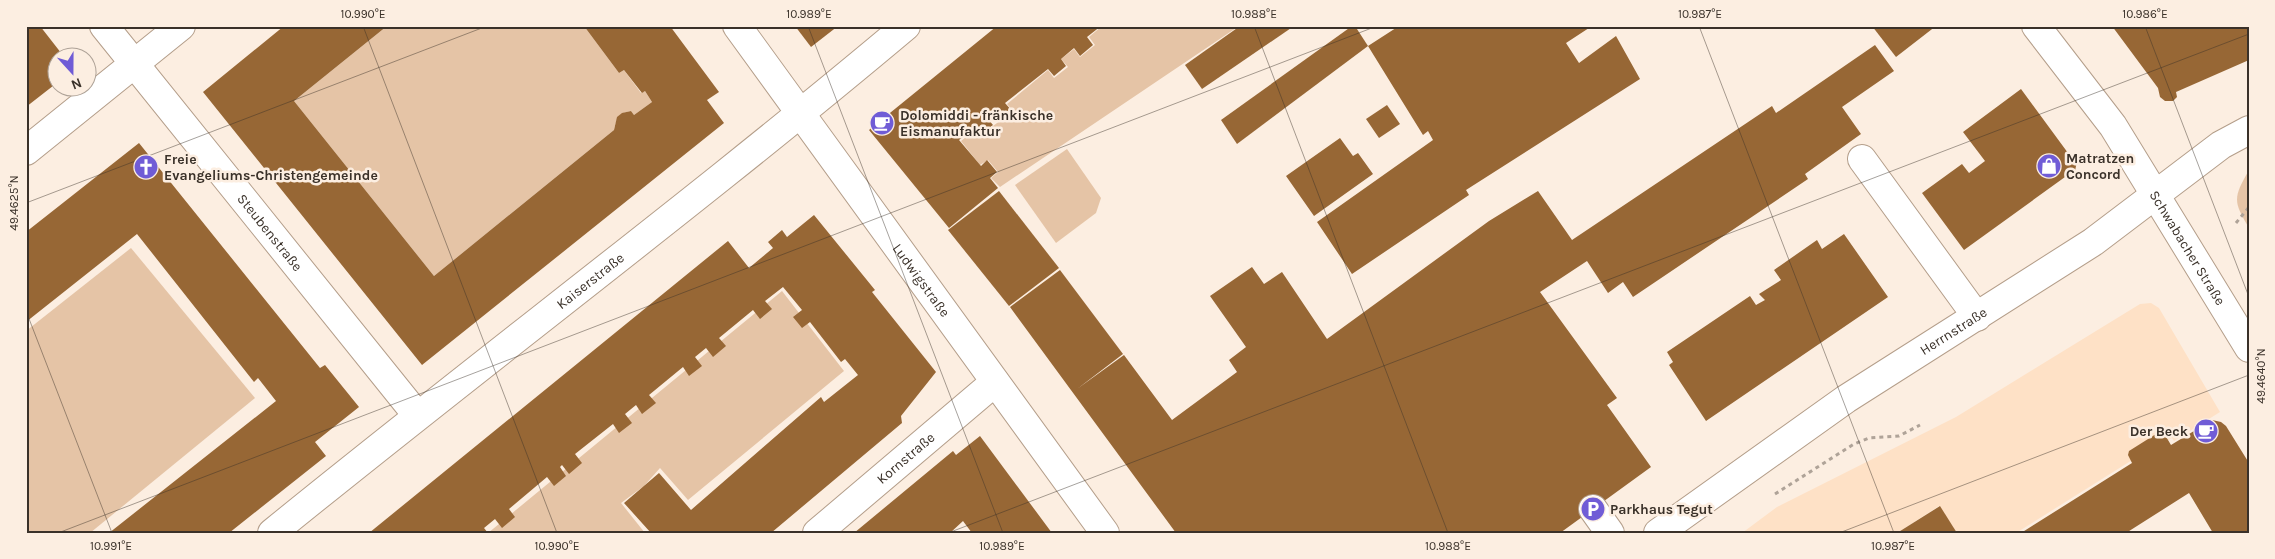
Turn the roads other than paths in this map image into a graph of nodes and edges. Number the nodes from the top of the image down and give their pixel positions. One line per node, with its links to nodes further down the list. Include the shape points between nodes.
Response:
1 (104, 26): 6 (street, Steubenstraße)
2 (181, 26): 6 (street)
3 (738, 26): 7 (street, Ludwigstraße)
4 (906, 26): 7 (street, Kaiserstraße)
5 (2036, 26): 11 (street, Schwabacher Straße, via 2114,126)
6 (134, 63): 9 (street); 15 (street, Steubenstraße)
7 (802, 114): 14 (street, Ludwigstraße); 15 (street, Kaiserstraße)
8 (2249, 130): 11 (street, Herrnstraße, via 2221,145)
9 (26, 151)
10 (1862, 160): 12 (street)
11 (2156, 195): 12 (street, Herrnstraße, via 2093,242); 13 (street, Schwabacher Straße)
12 (1977, 317): 21 (street, Herrnstraße, via 1846,400)
13 (2249, 348)
14 (995, 382): 18 (street, Kornstraße); 19 (street, Ludwigstraße)
15 (417, 416): 17 (street, Kaiserstraße)
16 (1593, 509): 20 (street)
17 (272, 533)
18 (816, 533)
19 (1105, 533)
20 (1610, 533)
21 (1658, 533)

